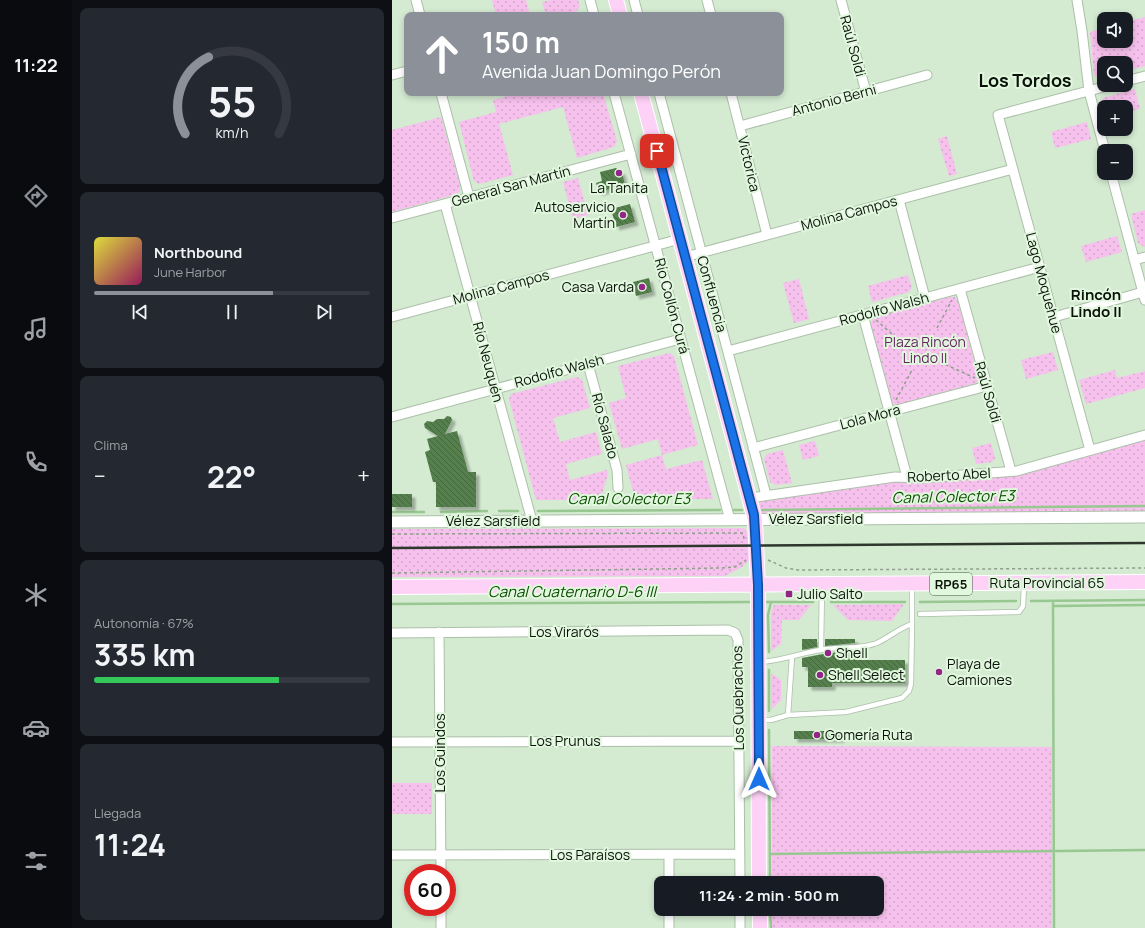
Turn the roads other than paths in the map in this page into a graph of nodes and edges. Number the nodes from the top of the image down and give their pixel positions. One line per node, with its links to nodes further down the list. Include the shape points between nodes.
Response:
1 (416, 0): 8 (street)
2 (590, 0): 9 (street)
3 (616, 0): 10 (main road)
4 (634, 0): 11 (street)
5 (707, 0): 12 (street)
6 (841, 0): 20 (street, Raúl Soldi)
7 (1077, 0): 19 (street)
8 (419, 12)
9 (593, 12)
10 (619, 12)
11 (637, 12)
12 (710, 12)
13 (404, 72): 14 (street)
14 (392, 75)
15 (927, 75): 20 (street, Antonio Berni)
16 (1145, 76): 17 (street)
17 (1133, 79)
18 (1097, 89): 19 (street)
19 (1089, 91): 27 (street); 29 (street, Lago Moquehue, via 998,115)
20 (866, 92): 26 (street, Antonio Berni)
21 (442, 96): 31 (street)
22 (615, 96): 28 (street, Río Collón Curá)
23 (642, 96): 36 (main road)
24 (660, 96): 38 (street, Confluencia)
25 (732, 96): 26 (street, Victorica)
26 (740, 126): 35 (street, Victorica)
27 (1103, 144)
28 (631, 154): 31 (street, General San Martín); 37 (street, Río Collón Curá)
29 (1013, 169): 32 (street, Molina Campos); 42 (street, Lago Moquehue)
30 (1112, 180): 41 (street)
31 (469, 197): 33 (street, General San Martín)
32 (898, 200): 35 (street, Molina Campos); 46 (street)
33 (445, 204): 34 (street, General San Martín); 44 (street, Río Neuquén)
34 (392, 218)
35 (767, 235): 38 (street, Molina Campos)
36 (680, 239): 37 (street, Molina Campos); 39 (main road)
37 (655, 246): 44 (street, Molina Campos); 50 (street, Río Collón Curá)
38 (701, 252): 39 (street, Molina Campos); 51 (street, Confluencia)
39 (685, 257): 64 (main road)
40 (1145, 257): 41 (street)
41 (1134, 260): 45 (street)
42 (1040, 268): 43 (street, Rodolfo Walsh); 49 (street, Lago Moquehue)
43 (960, 289): 46 (street, Rodolfo Walsh); 53 (street, Raúl Soldi)
44 (470, 296): 48 (street, Molina Campos); 54 (street, Río Neuquén)
45 (1144, 296): 49 (street)
46 (925, 298): 47 (street, Rodolfo Walsh)
47 (863, 315): 51 (street, Rodolfo Walsh); 55 (street)
48 (392, 316)
49 (1054, 316): 59 (street, Lago Moquehue)
50 (680, 339): 52 (street, Rodolfo Walsh); 66 (street, Río Collón Curá)
51 (728, 351): 58 (street, Confluencia)
52 (588, 364): 54 (street, Rodolfo Walsh); 62 (street, Río Salado, via 617,470)
53 (987, 386): 55 (street, Lola Mora); 60 (street, Raúl Soldi)
54 (495, 389): 56 (street, Rodolfo Walsh); 68 (street, Río Neuquén)
55 (889, 412): 58 (street, Lola Mora); 61 (street)
56 (392, 416)
57 (1145, 435): 59 (street, Roberto Abel)
58 (753, 448): 63 (street, Confluencia)
59 (1090, 450): 60 (street, Roberto Abel)
60 (1011, 471): 61 (street, Roberto Abel)
61 (907, 477): 63 (street, Roberto Abel)
62 (618, 488)
63 (766, 495): 64 (street, Roberto Abel)
64 (750, 498): 67 (main road)
65 (1145, 517): 67 (street, Vélez Sarsfield)
66 (730, 520): 67 (street, Vélez Sarsfield); 68 (street, Vélez Sarsfield)
67 (755, 520): 74 (main road)
68 (532, 521): 69 (street, Vélez Sarsfield)
69 (392, 522)
70 (1145, 582): 71 (main road, Ruta Provincial 65 / RP65)
71 (1024, 583): 73 (main road, Ruta Provincial 65 / RP65); 76 (lane, via 1024,606 1019,612)
72 (822, 584): 73 (main road, Ruta Provincial 65 / RP65); 74 (main road, Ruta Provincial 65 / RP65); 81 (lane)
73 (912, 584): 77 (lane)
74 (758, 585): 75 (main road, RP65); 83 (main road)
75 (392, 587)
76 (920, 614)
77 (912, 624): 81 (lane, via 879,642); 84 (lane, via 911,684 909,691 902,698 846,712)
78 (439, 632): 79 (street, Los Virarós); 80 (street, Los Virarós, via 728,630); 88 (street, Los Guindos)
79 (392, 633)
80 (735, 633): 86 (street, Los Quebrachos, via 738,640)
81 (821, 650): 82 (lane)
82 (792, 657): 83 (lane); 84 (lane)
83 (758, 662): 85 (main road)
84 (788, 715): 85 (lane, via 772,720)
85 (758, 720): 96 (main road)
86 (738, 741): 88 (street, Los Prunus); 89 (street, Los Quebrachos)
87 (392, 742): 88 (street, Los Prunus)
88 (440, 742): 91 (street, Los Guindos)
89 (739, 854): 92 (street, Los Paraísos); 95 (street, Los Quebrachos)
90 (392, 855): 91 (street, Los Paraísos)
91 (440, 855): 92 (street, Los Paraísos); 93 (street, Los Guindos)
92 (669, 855): 94 (street)
93 (440, 864)
94 (669, 876)
95 (740, 876)
96 (760, 876)
97 (441, 916): 101 (street)
98 (669, 916): 102 (street)
99 (740, 916): 103 (street)
100 (760, 916): 104 (main road)
101 (441, 928)
102 (669, 928)
103 (740, 928)
104 (760, 928)

